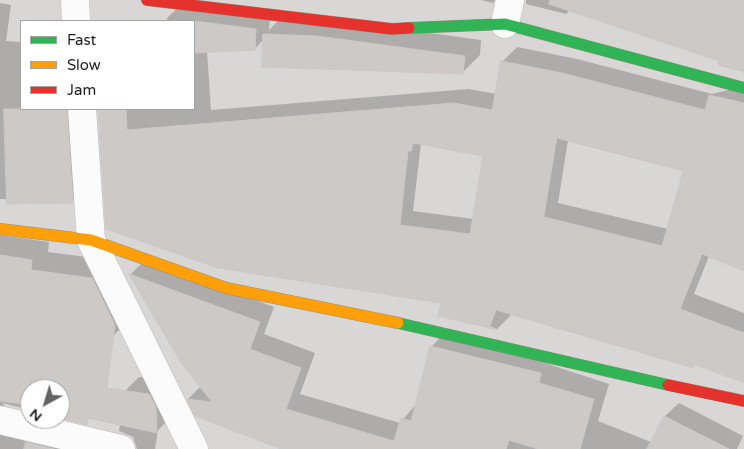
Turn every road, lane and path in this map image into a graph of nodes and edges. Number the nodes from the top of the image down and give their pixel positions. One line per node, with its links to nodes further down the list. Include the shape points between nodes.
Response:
1 (75, 0): 5 (street)
2 (147, 0): 3 (street)
3 (171, 1): 4 (street, via 392,29)
4 (507, 12): 6 (street)
5 (76, 20)
6 (744, 88)
7 (82, 110): 9 (street)
8 (0, 229): 9 (street)
9 (91, 240): 10 (street, via 226,288 418,327); 13 (street)
10 (744, 401)
11 (0, 420): 12 (street)
12 (121, 449)
13 (194, 449)

